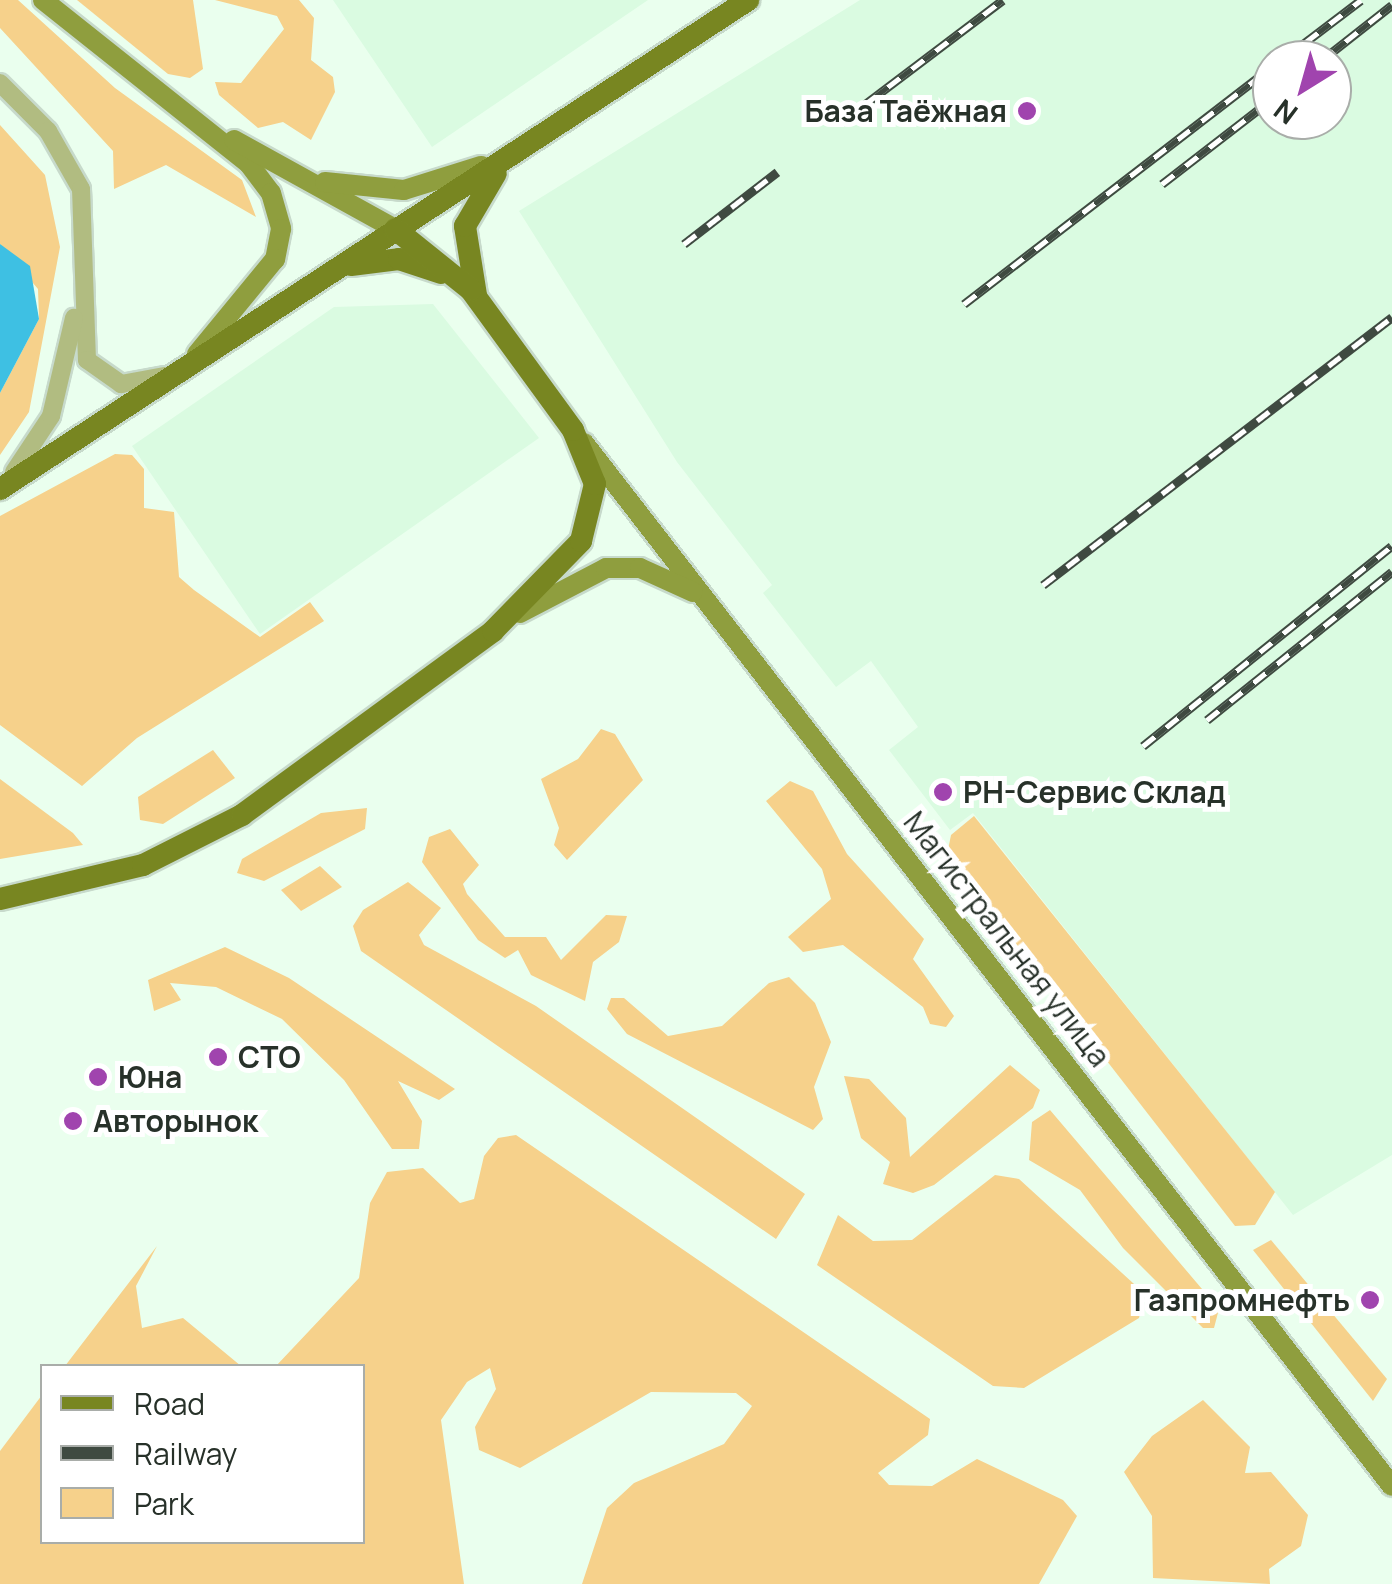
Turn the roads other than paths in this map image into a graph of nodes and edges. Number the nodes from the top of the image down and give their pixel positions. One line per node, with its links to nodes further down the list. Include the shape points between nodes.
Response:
1 (43, 0): 4 (main road)
2 (748, 0): 5 (main road)
3 (0, 83): 8 (street, via 76,176)
4 (171, 104): 6 (main road); 11 (main road, via 260,177 281,229 268,274)
5 (524, 146): 6 (main road, via 404,190); 7 (main road); 10 (main road, via 476,196 465,226)
6 (302, 176): 7 (main road)
7 (395, 229): 9 (main road); 10 (main road)
8 (83, 278): 12 (street, via 92,368 120,384); 14 (street, via 46,429)
9 (306, 286): 10 (main road, via 348,265 399,259 432,268); 11 (main road)
10 (479, 303): 13 (main road)
11 (196, 356): 12 (main road)
12 (165, 376): 14 (main road)
13 (573, 430): 15 (main road, Магистральная улица); 16 (main road, via 594,484 586,530)
14 (0, 488)
15 (714, 612): 16 (main road, via 660,574 606,568 575,577); 18 (main road, Магистральная улица)
16 (493, 631): 17 (main road, via 224,824 110,876)
17 (0, 899)
18 (1392, 1486)

